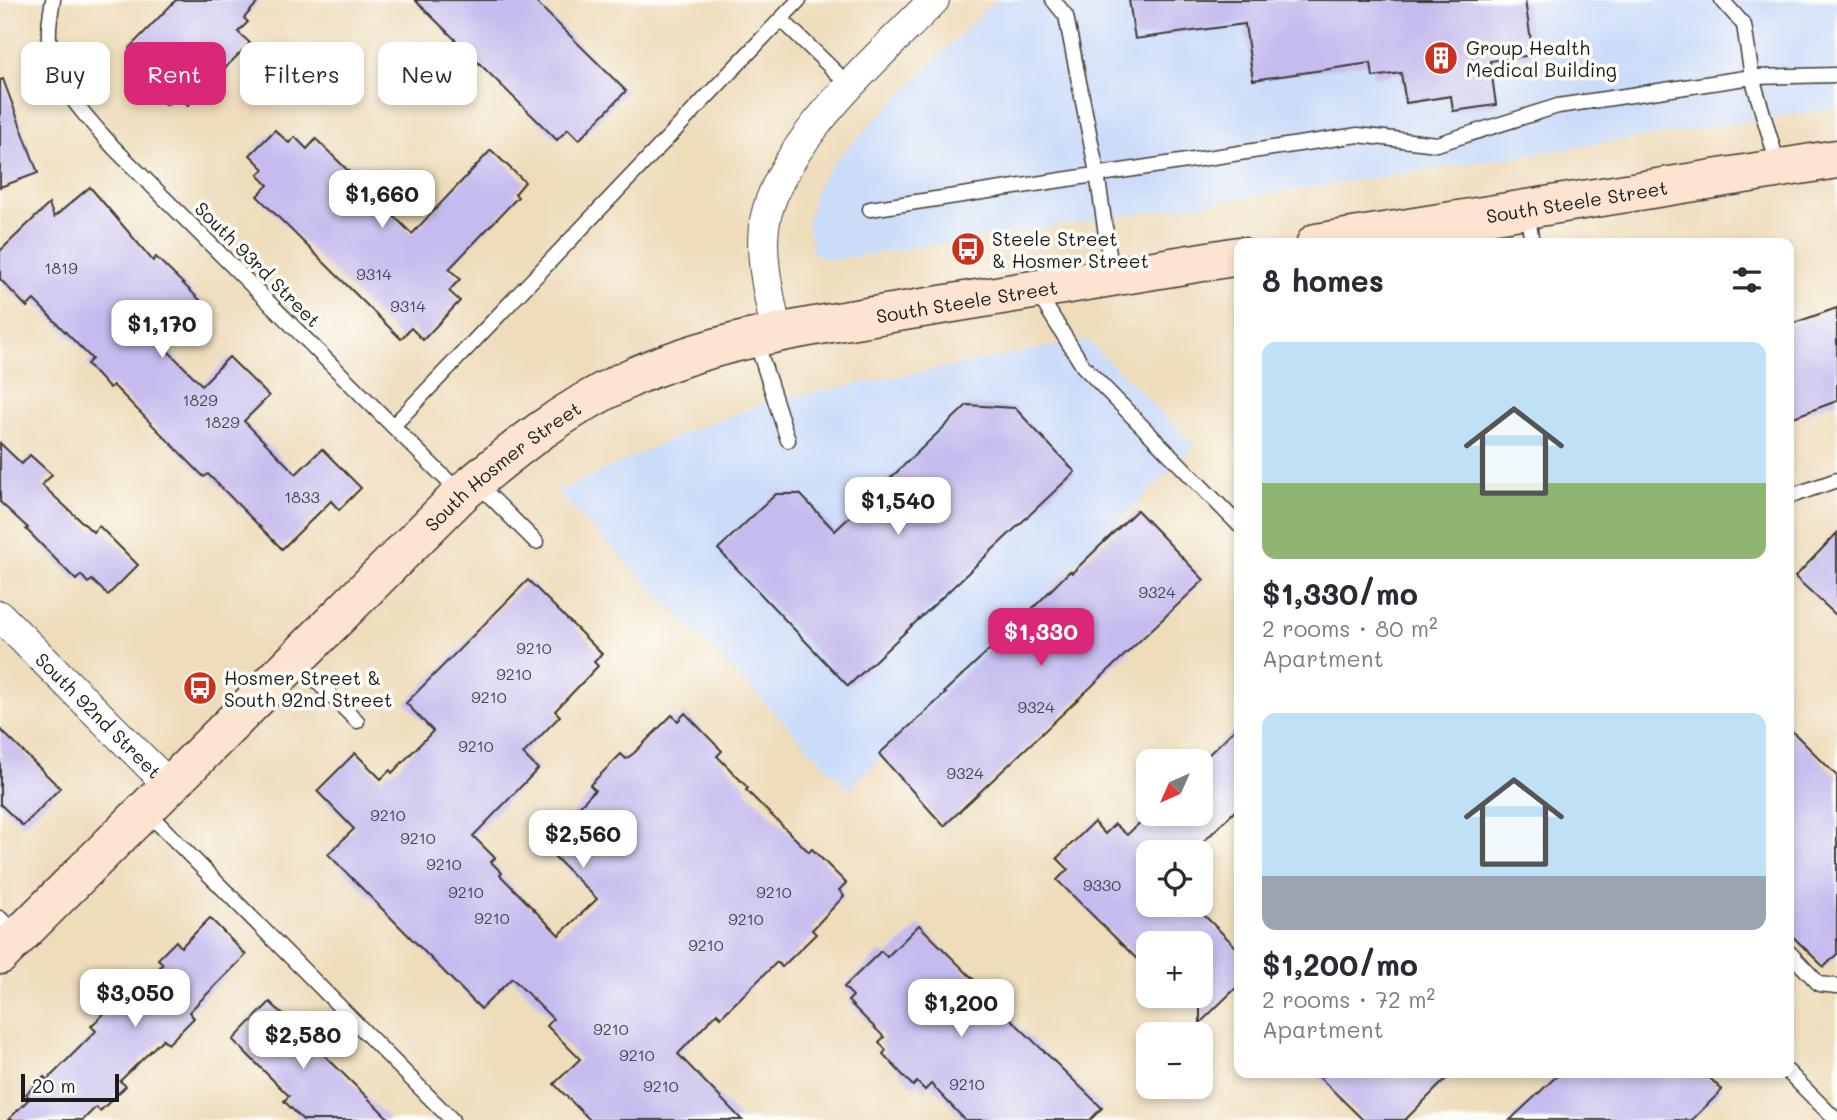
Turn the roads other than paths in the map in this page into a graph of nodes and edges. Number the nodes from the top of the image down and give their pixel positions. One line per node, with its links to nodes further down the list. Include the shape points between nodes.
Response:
1 (53, 0): 20 (lane, South 93rd Street, via 49,47 67,90 82,111)
2 (799, 0): 6 (lane)
3 (934, 0): 9 (street)
4 (1053, 0): 12 (lane, via 1066,16)
5 (1722, 0): 8 (lane, via 1744,25)
6 (781, 19): 9 (lane); 20 (lane)
7 (1837, 75): 8 (lane)
8 (1752, 77): 11 (lane); 12 (lane, via 1558,106 1437,144 1358,135)
9 (850, 86): 19 (street, via 792,157 771,200 765,226)
10 (1837, 159): 11 (main road, South Steele Street)
11 (1779, 167): 14 (main road, South Steele Street)
12 (1097, 173): 13 (lane); 17 (lane)
13 (870, 209)
14 (1529, 225): 15 (main road, South Steele Street)
15 (1375, 238)
16 (1234, 257): 17 (main road, South Steele Street)
17 (1113, 276): 18 (main road, South Steele Street)
18 (1035, 289): 19 (main road, South Steele Street); 25 (lane, via 1083,366)
19 (765, 335): 21 (lane); 23 (main road, South Hosmer Street, via 627,379 513,449)
20 (393, 426): 23 (lane, South 93rd Street)
21 (788, 440)
22 (1837, 480): 24 (lane)
23 (469, 488): 26 (lane, South 93rd Street); 28 (main road, South Hosmer Street)
24 (1794, 495)
25 (1234, 520)
26 (536, 542)
27 (0, 615): 30 (street, South 92nd Street)
28 (295, 660): 29 (lane); 30 (main road, South Hosmer Street)
29 (357, 721)
30 (157, 797): 31 (main road, South Hosmer Street); 35 (lane)
31 (6, 937)
32 (1794, 957): 33 (lane, via 1819,984)
33 (1837, 986)
34 (1794, 1078): 36 (lane)
35 (452, 1120)
36 (1836, 1120)

